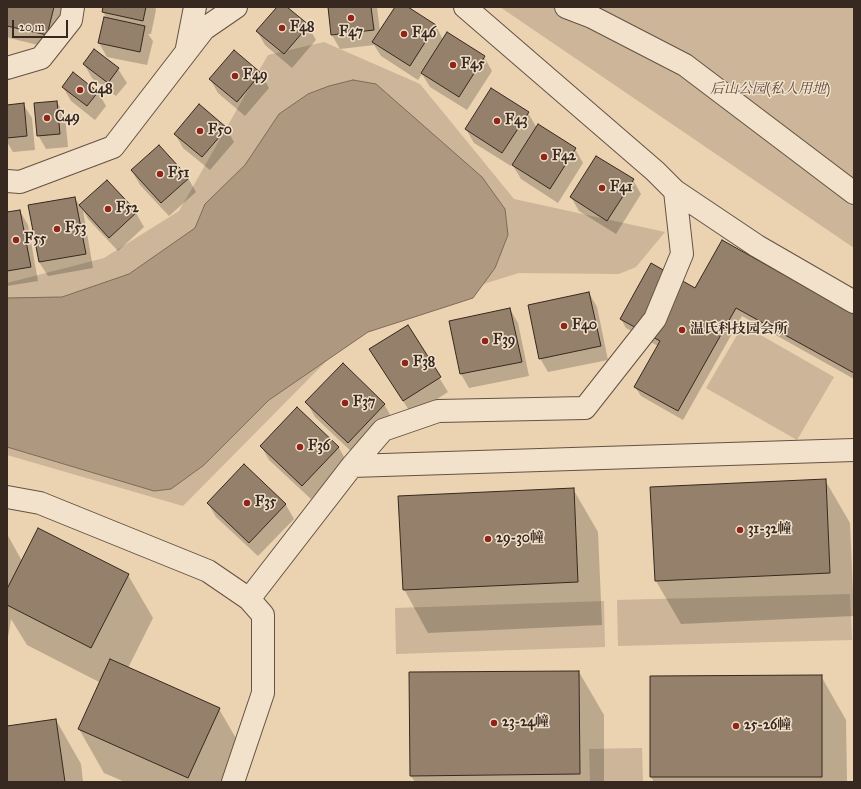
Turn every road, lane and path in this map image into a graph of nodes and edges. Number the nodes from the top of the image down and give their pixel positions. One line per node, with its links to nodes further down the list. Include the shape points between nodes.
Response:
1 (73, 7): 7 (lane, via 71,20 41,58)
2 (195, 7): 6 (lane)
3 (236, 7): 6 (lane, via 204,29)
4 (465, 7): 9 (lane)
5 (566, 7): 10 (lane, via 592,17 685,65)
6 (187, 51): 8 (lane, via 113,147 20,182)
7 (7, 68)
8 (7, 181)
9 (675, 191): 11 (lane, via 757,246); 13 (lane, via 682,254 655,319 584,408 438,411 384,430)
10 (854, 193)
11 (854, 302)
12 (854, 450): 13 (lane)
13 (352, 466): 15 (lane)
14 (7, 498): 15 (lane, via 40,503 133,539 208,571)
15 (249, 599): 16 (lane, via 263,615 263,693)
16 (232, 782)

